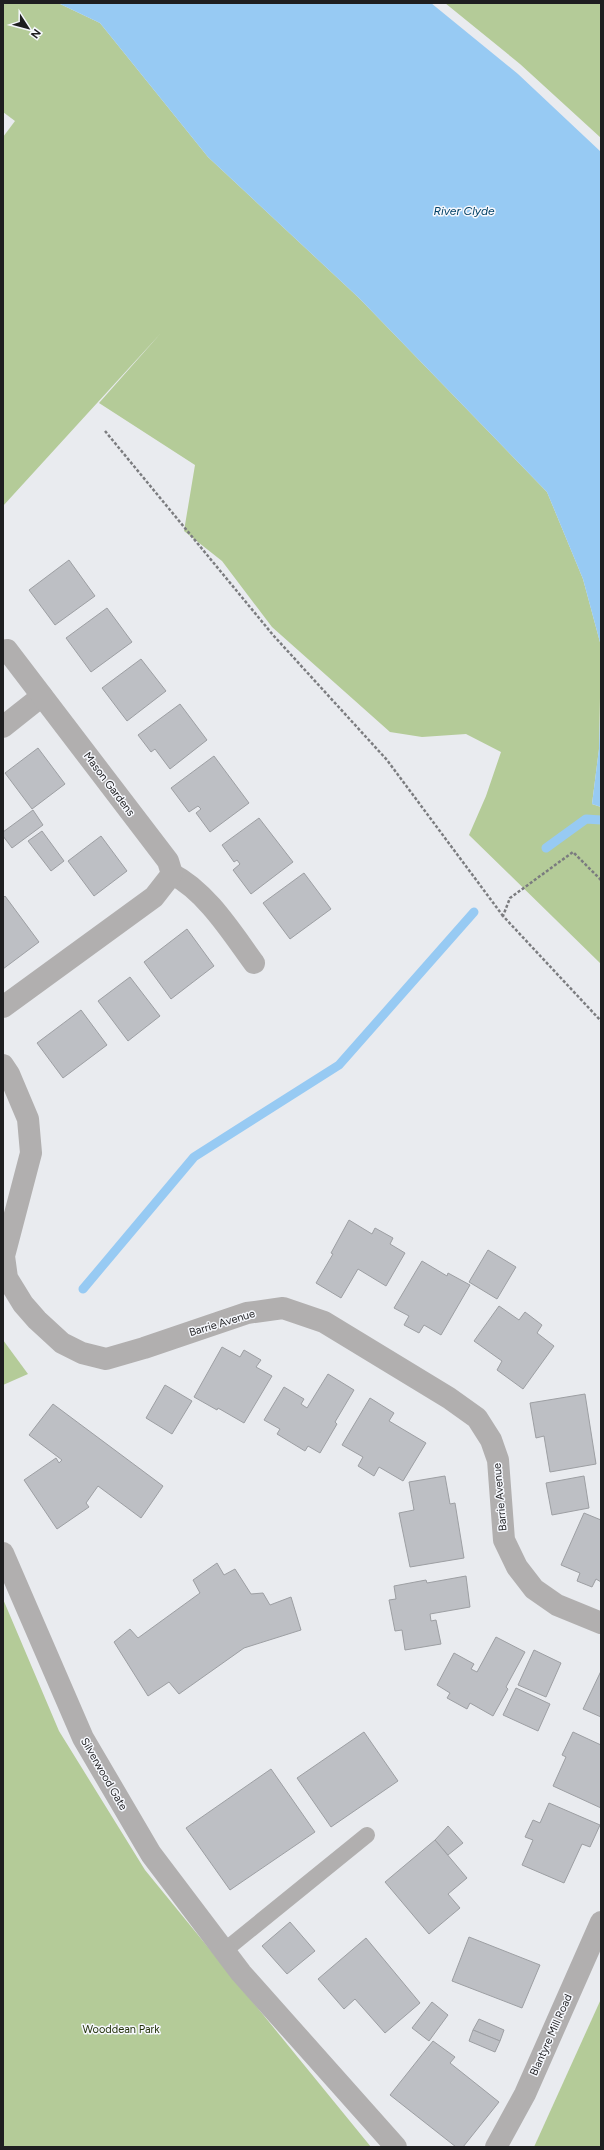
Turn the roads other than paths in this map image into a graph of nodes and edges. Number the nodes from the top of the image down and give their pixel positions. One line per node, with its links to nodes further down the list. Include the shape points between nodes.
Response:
1 (7, 650): 2 (street, Mason Gardens)
2 (42, 696): 3 (street); 4 (street, Mason Gardens, via 168,861)
3 (3, 727)
4 (172, 874): 5 (street, via 183,879 216,912); 6 (street, via 154,897)
5 (254, 963)
6 (3, 1007)
7 (3, 1065): 9 (street, Barrie Avenue, via 28,1119 31,1153 4,1256 7,1278 23,1304 62,1343 82,1353 106,1359 247,1313 283,1308 324,1322 449,1398 477,1418 491,1440 498,1460 504,1540 517,1567 534,1589 557,1605)
8 (3, 1553): 12 (street, Silverwood Gate, via 83,1738 151,1854)
9 (601, 1623)
10 (368, 1835): 12 (lane)
11 (601, 1922): 14 (street, Blantyre Mill Road, via 525,2094)
12 (224, 1951): 13 (street, Silverwood Gate)
13 (396, 2147)
14 (496, 2147)

